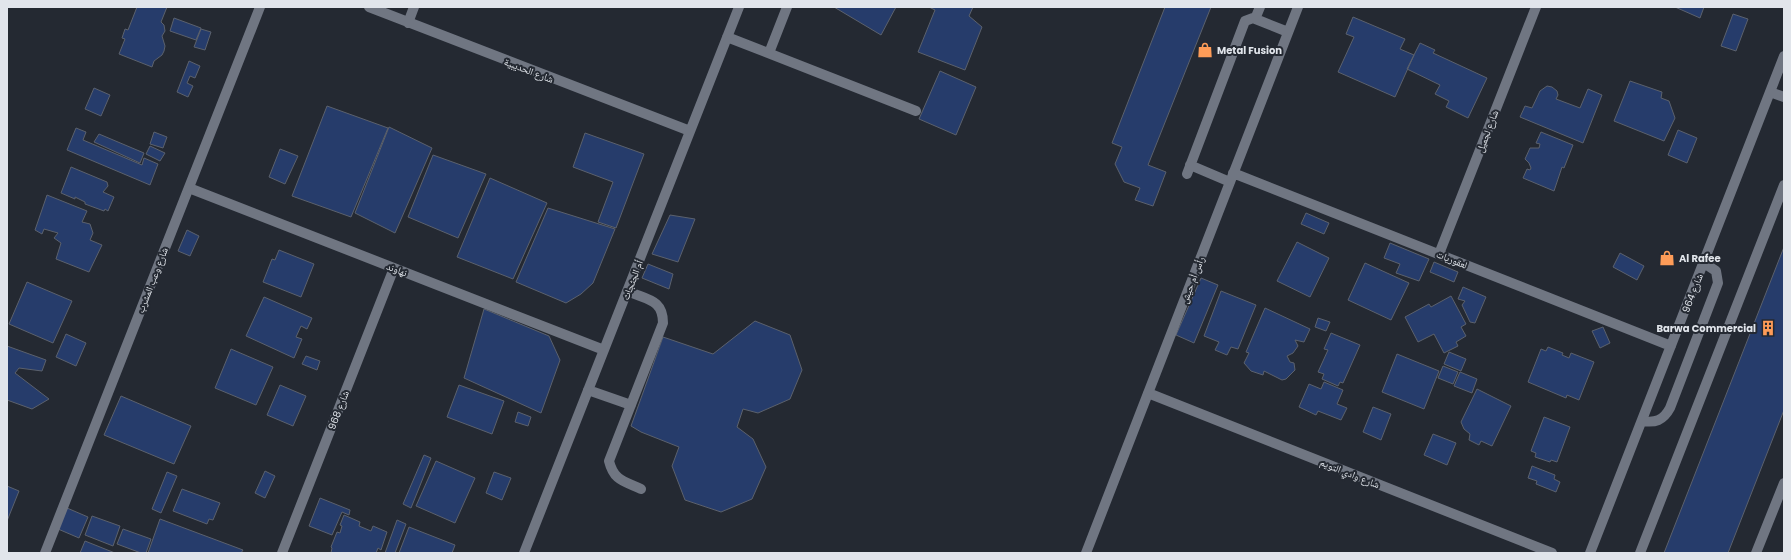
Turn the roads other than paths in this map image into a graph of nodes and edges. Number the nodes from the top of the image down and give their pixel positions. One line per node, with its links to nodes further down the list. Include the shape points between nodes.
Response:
1 (260, 7): 21 (street, شارع وعب المشرب)
2 (369, 7): 10 (street, شارع الحديبية)
3 (414, 7): 10 (street)
4 (739, 7): 12 (street, أم الجثجاث)
5 (787, 7): 13 (street)
6 (1260, 7): 9 (street)
7 (1298, 7): 11 (street, رأس أم حيش)
8 (1536, 7): 22 (street, شارع لجميل)
9 (1255, 19): 11 (street); 19 (street, لعقوريات, via 1248,19 1244,24 1188,169)
10 (408, 23): 18 (street, شارع الحديبية)
11 (1288, 32): 19 (street, رأس أم حيش)
12 (727, 37): 13 (street); 18 (street, أم الجثجاث)
13 (769, 53): 17 (street)
14 (1784, 56): 15 (street, شارع 964)
15 (1770, 92): 16 (street); 23 (street, شارع 964)
16 (1784, 96)
17 (916, 111)
18 (690, 131): 25 (street, أم الجثجاث)
19 (1232, 177): 22 (street, لعقوريات); 29 (street, رأس أم حيش)
20 (1784, 185): 40 (street)
21 (189, 188): 24 (street, نهاوند); 34 (street, شارع وعب المشرب)
22 (1439, 254): 26 (street, لعقوريات)
23 (1704, 262): 26 (street, شارع 964); 31 (street, via 1716,271 1718,283 1670,408 1663,418 1653,422)
24 (394, 268): 27 (street, نهاوند); 35 (street, شارع 968)
25 (628, 291): 27 (street, أم الجثجاث); 30 (street, via 658,304 663,312 663,323)
26 (1671, 346): 31 (street, شارع 964)
27 (604, 350): 28 (street, أم الجثجاث)
28 (588, 390): 30 (street); 36 (street, أم الجثجاث)
29 (1148, 393): 37 (street, رأس أم حيش); 38 (street, شارع وادي التويم)
30 (631, 405): 33 (street, via 610,461 612,472 618,479)
31 (1642, 421): 39 (street, شارع 964)
32 (1784, 482): 41 (street)
33 (641, 489)
34 (45, 553)
35 (282, 553)
36 (524, 553)
37 (1086, 553)
38 (1552, 553)
39 (1590, 553)
40 (1640, 553)
41 (1756, 553)

